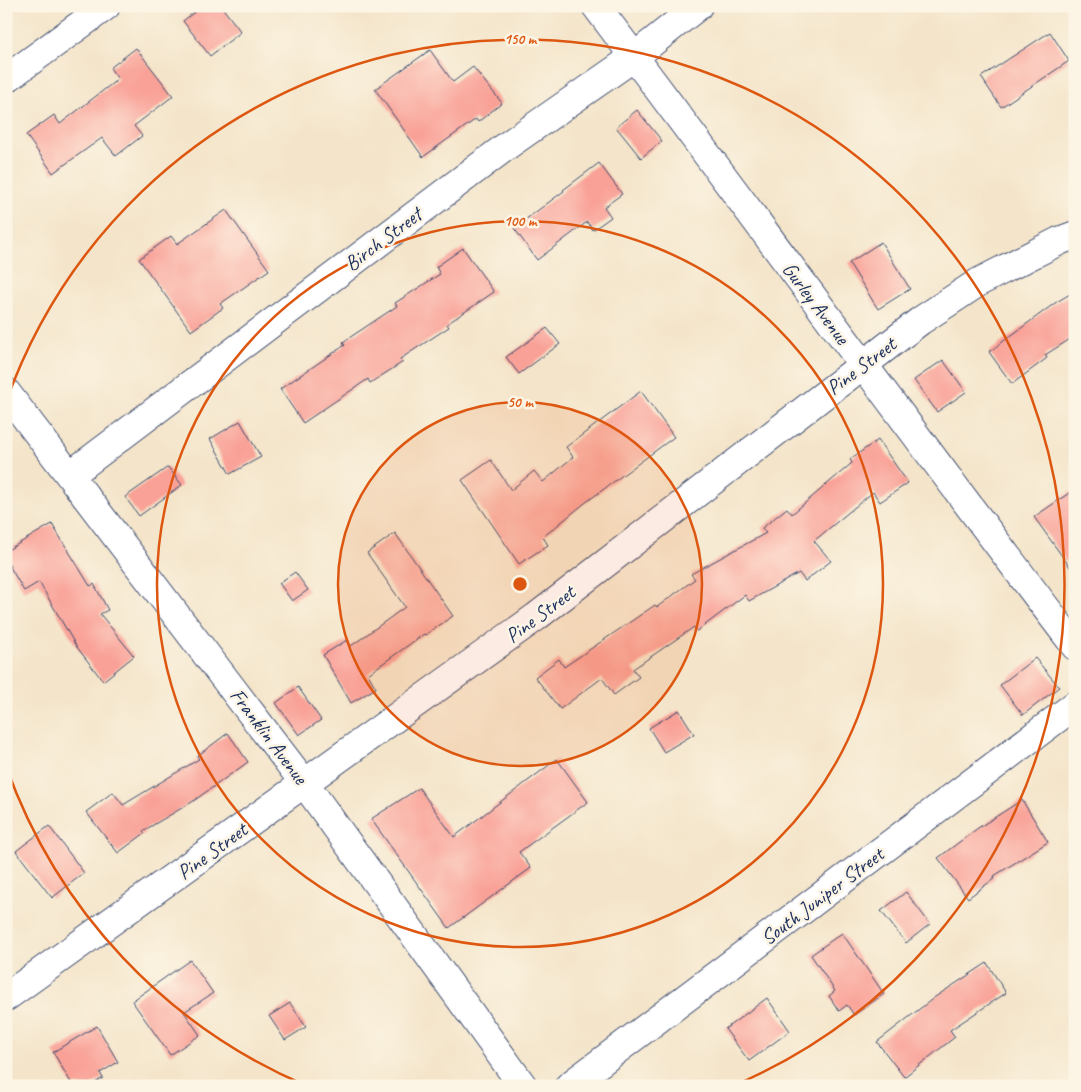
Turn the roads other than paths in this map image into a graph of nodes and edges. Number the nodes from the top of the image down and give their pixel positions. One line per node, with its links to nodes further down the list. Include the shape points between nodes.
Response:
1 (106, 6): 5 (street)
2 (596, 6): 4 (street, Gurley Avenue)
3 (698, 6): 4 (street, Birch Street)
4 (634, 56): 7 (street, Gurley Avenue); 9 (street, Birch Street, via 508,145)
5 (6, 79)
6 (1075, 235): 7 (street, Pine Street, via 979,282)
7 (862, 365): 10 (street, Gurley Avenue); 12 (street, Pine Street, via 536,617)
8 (6, 392): 9 (street, Franklin Avenue)
9 (70, 475): 12 (street, Franklin Avenue)
10 (1075, 646)
11 (1075, 705): 15 (street, South Juniper Street)
12 (305, 784): 13 (street, Pine Street); 14 (street, Franklin Avenue)
13 (6, 997)
14 (523, 1086)
15 (569, 1086)

